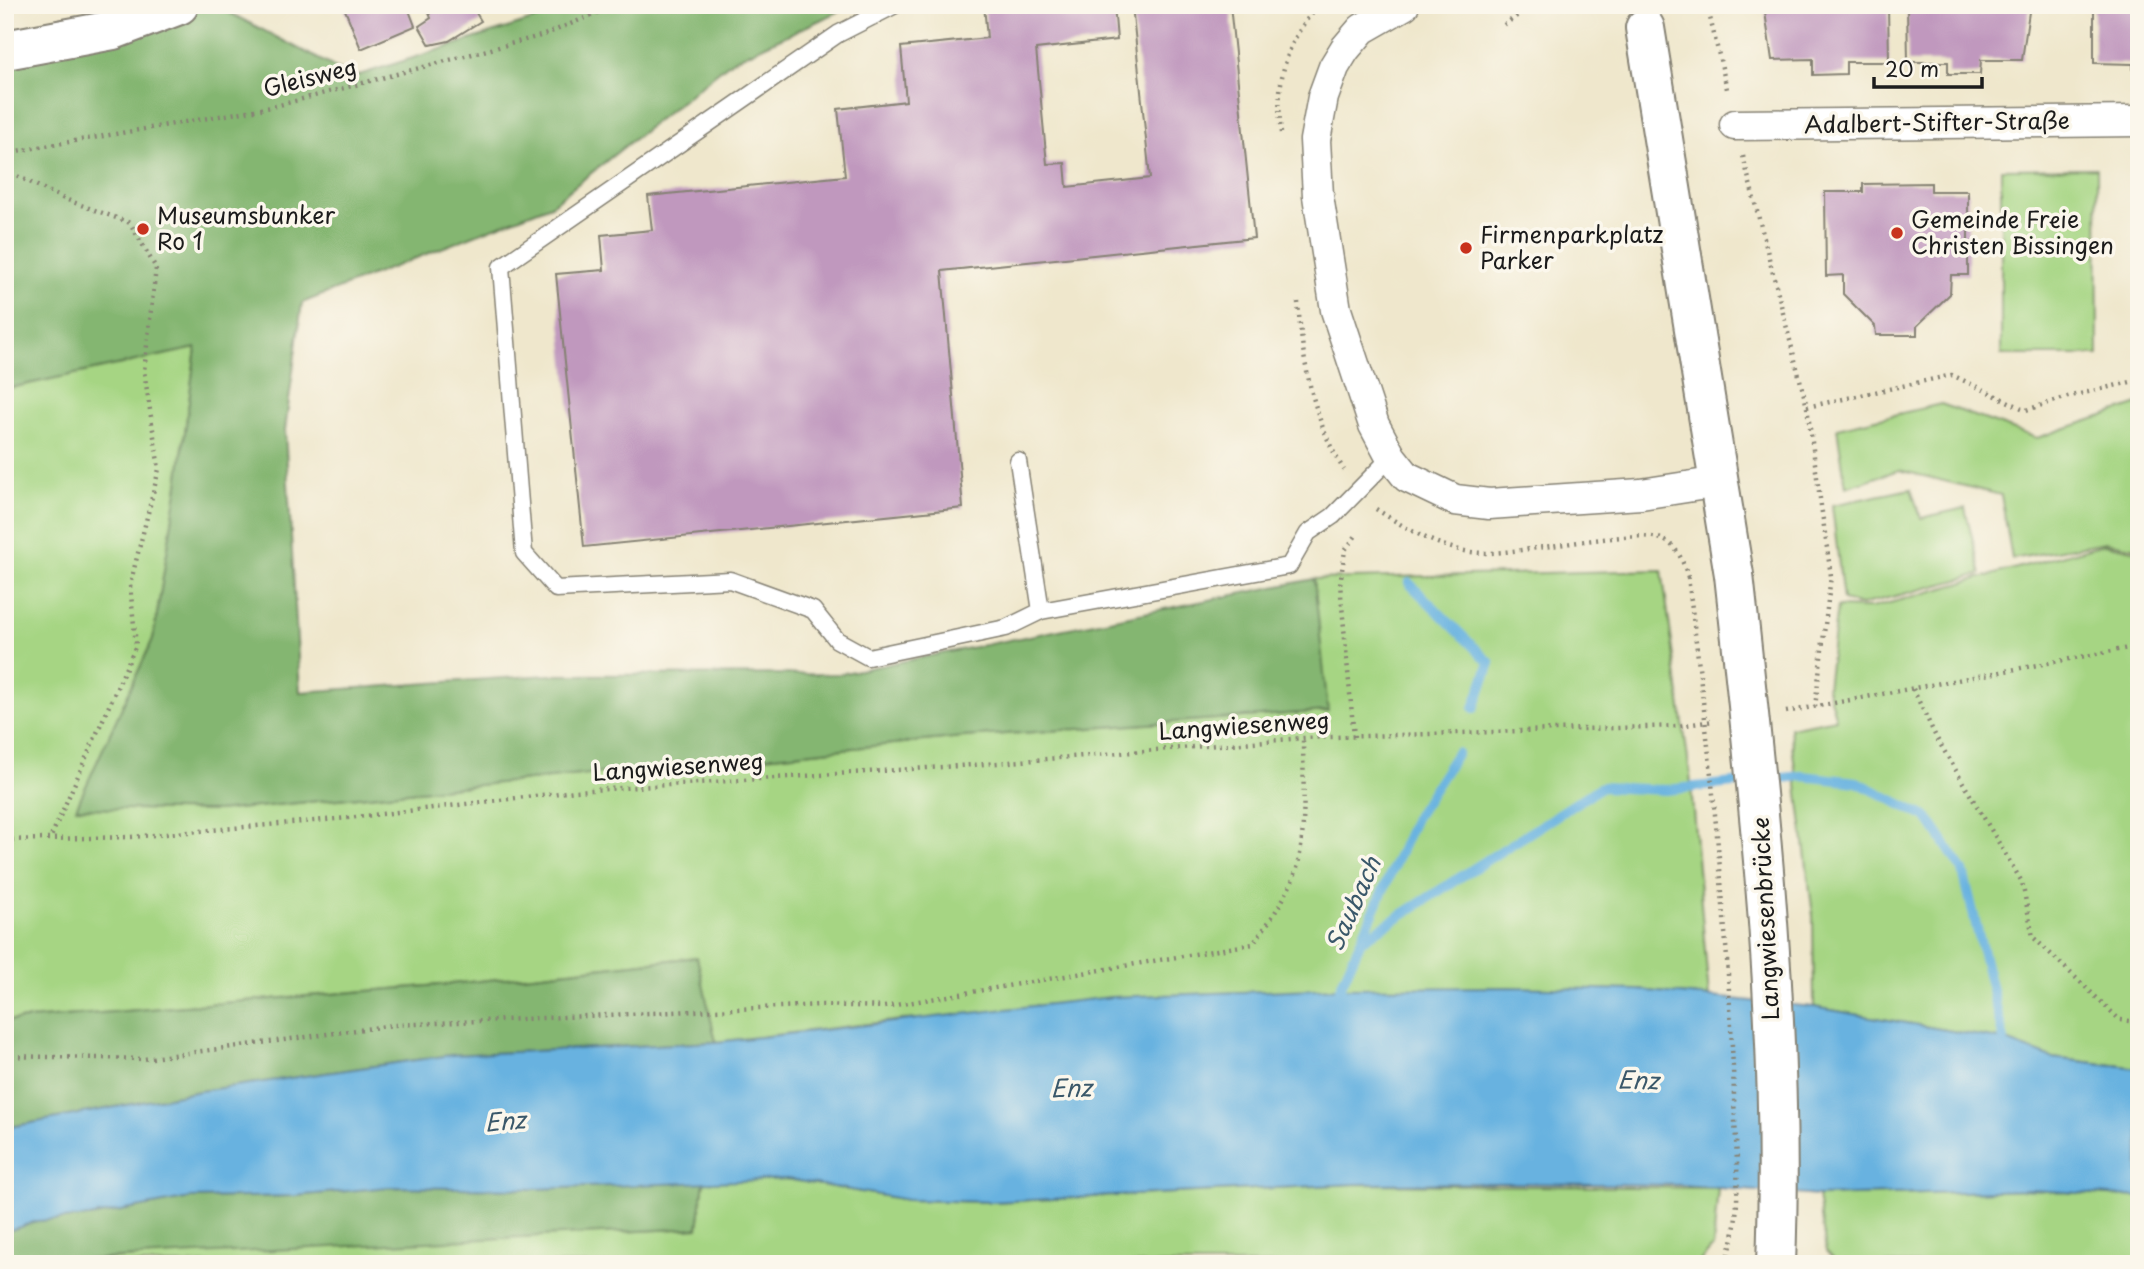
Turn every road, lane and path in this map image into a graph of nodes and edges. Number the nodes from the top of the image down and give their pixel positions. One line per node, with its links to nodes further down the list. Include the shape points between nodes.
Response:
1 (178, 5): 9 (main road, via 113,30)
2 (616, 5): 12 (path, Gleisweg, via 544,35 272,107)
3 (895, 5): 21 (lane, via 838,34 501,267 524,553 556,589 730,580 813,610 836,640 868,657 1006,628)
4 (1532, 5): 7 (path)
5 (1707, 5): 11 (path)
6 (1386, 9): 16 (street, via 1362,29 1334,68 1315,140 1318,196 1336,310 1374,425)
7 (1504, 25)
8 (1645, 28): 18 (main road, Langwiesenbrücke)
9 (5, 50)
10 (2139, 121): 11 (street, Adalbert-Stifter-Straße)
11 (1735, 125): 15 (path)
12 (5, 153)
13 (5, 170): 25 (path, via 62,198 130,223 156,268 144,371 159,469 130,586 136,645)
14 (2139, 380): 15 (path, via 2026,410 1952,375)
15 (1807, 407): 23 (path, via 1831,576)
16 (1391, 457): 18 (street, via 1407,477 1455,500 1489,504 1641,494); 21 (lane, via 1333,516 1308,533 1289,566)
17 (1018, 461): 21 (lane)
18 (1719, 482): 29 (main road, Langwiesenbrücke, bridge, via 1760,810 1771,980 1777,1169)
19 (1368, 519): 32 (path, bridge, via 1375,509 1425,541 1482,553 1661,538 1681,554 1688,577 1712,764 1730,982 1736,1169 1734,1243)
20 (1360, 529): 24 (path, Langwiesenweg, via 1345,550 1340,584 1354,737)
21 (1041, 611)
22 (1913, 689): 27 (path, via 1936,737 2022,882 2033,937 2120,1020)
23 (1815, 707)
24 (1303, 738): 25 (path, Langwiesenweg, via 576,791 348,818 131,837); 28 (path, via 1303,810 1296,871 1283,900 1253,944 884,1007 822,1005 394,1025 144,1059)
25 (50, 839): 26 (path, Langwiesenweg)
26 (5, 840)
27 (2139, 1022)
28 (5, 1056)
29 (1762, 1263): 31 (path, via 1557,1259)
30 (1800, 1263): 33 (path)
31 (1475, 1264)
32 (1726, 1264)
33 (1827, 1264)

